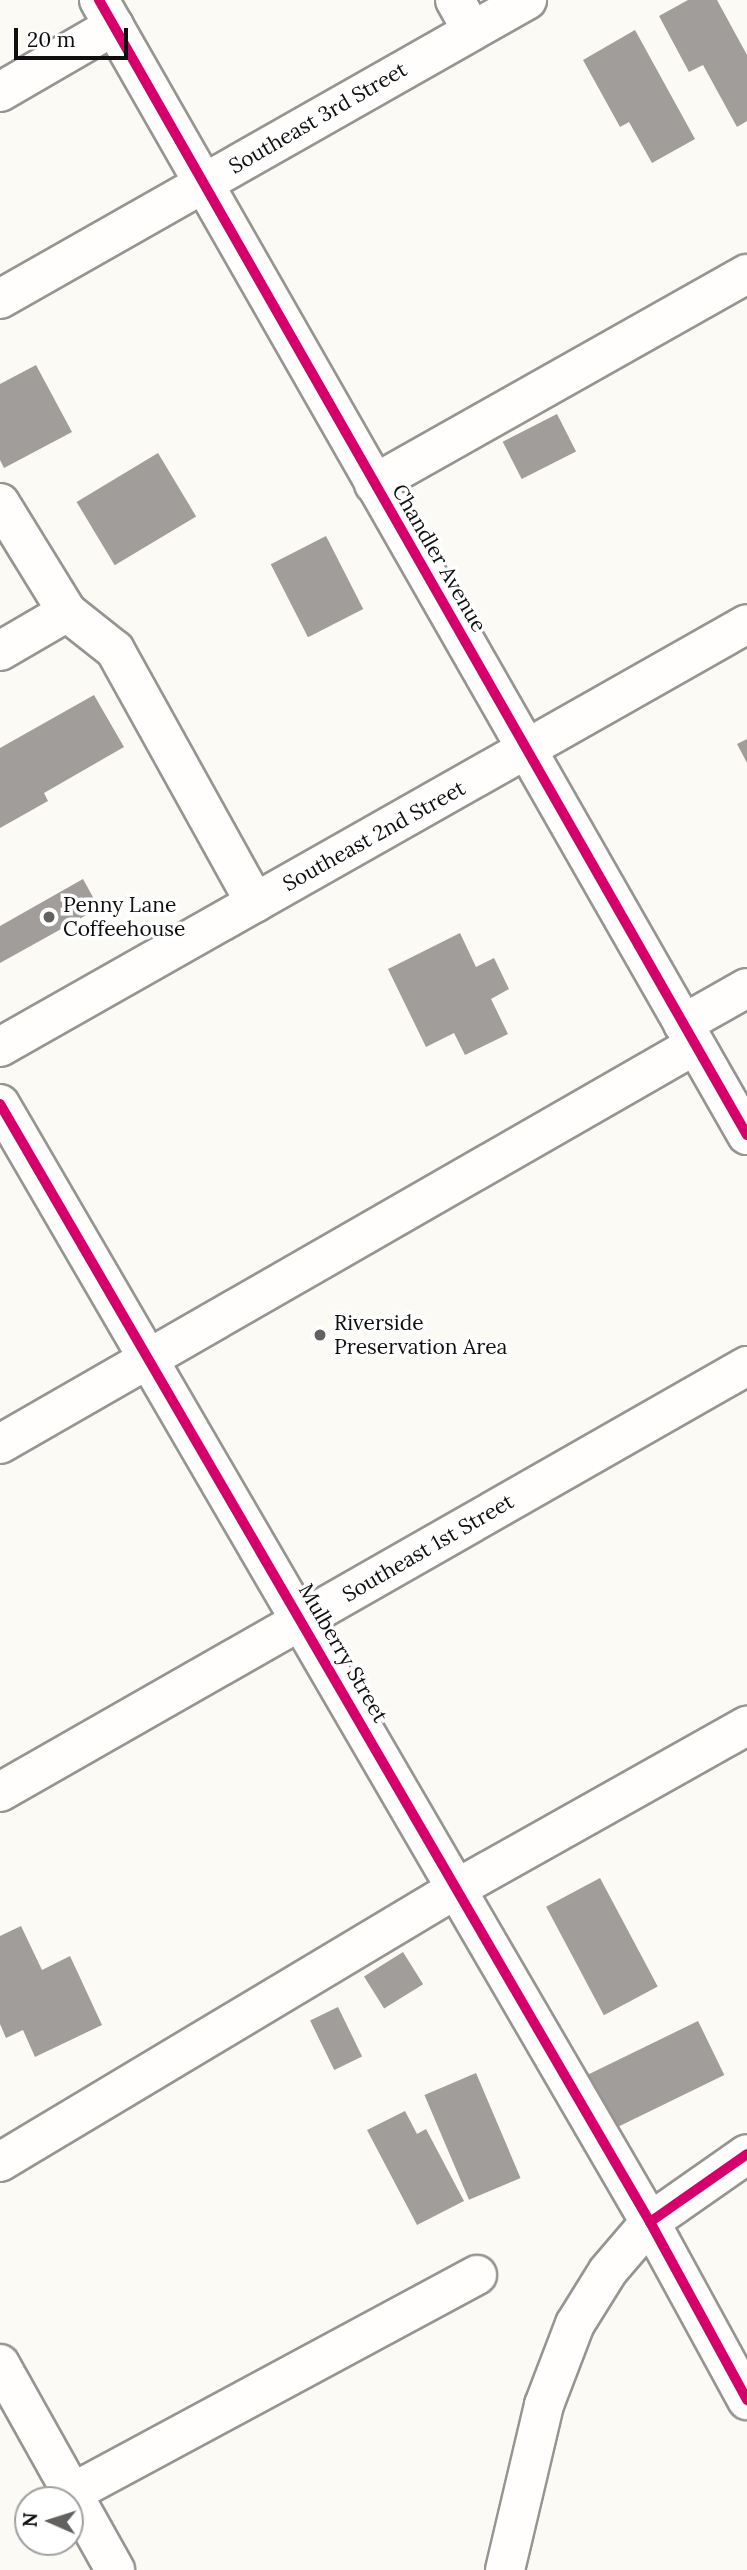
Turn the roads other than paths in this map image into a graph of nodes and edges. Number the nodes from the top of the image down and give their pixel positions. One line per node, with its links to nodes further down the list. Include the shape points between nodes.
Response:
1 (527, 0): 3 (street, Southeast 3rd Street)
2 (106, 13): 4 (street); 5 (street, Chandler Avenue)
3 (463, 15): 5 (street, Southeast 3rd Street)
4 (0, 92)
5 (204, 183): 7 (street, Southeast 3rd Street); 8 (street, Chandler Avenue)
6 (747, 274): 8 (street)
7 (0, 299)
8 (374, 484): 13 (street, Chandler Avenue)
9 (3, 515): 10 (street)
10 (66, 612): 12 (street); 14 (street, via 115,650)
11 (747, 624): 13 (street, Southeast 2nd Street)
12 (0, 651)
13 (526, 750): 14 (street, Southeast 2nd Street); 16 (street, Chandler Avenue)
14 (255, 903): 17 (street, Southeast 2nd Street)
15 (747, 988): 16 (street)
16 (689, 1034): 19 (street, Chandler Avenue); 20 (street)
17 (0, 1047)
18 (0, 1104): 20 (street, Mulberry Street)
19 (747, 1135)
20 (149, 1358): 22 (street); 23 (street, Mulberry Street)
21 (747, 1366): 23 (street, Southeast 1st Street)
22 (0, 1444)
23 (302, 1619): 25 (street, Southeast 1st Street); 26 (street, Mulberry Street)
24 (747, 1726): 26 (street)
25 (0, 1792)
26 (456, 1889): 28 (street); 29 (street, Mulberry Street)
27 (747, 2154): 29 (street)
28 (0, 2162)
29 (650, 2222): 32 (street, Mulberry Street); 37 (street, via 608,2272 575,2325 558,2365)
30 (477, 2275): 34 (street)
31 (0, 2364): 33 (street)
32 (747, 2400)
33 (68, 2486)
34 (84, 2487)
35 (84, 2514): 36 (street)
36 (115, 2570)
37 (505, 2570)

